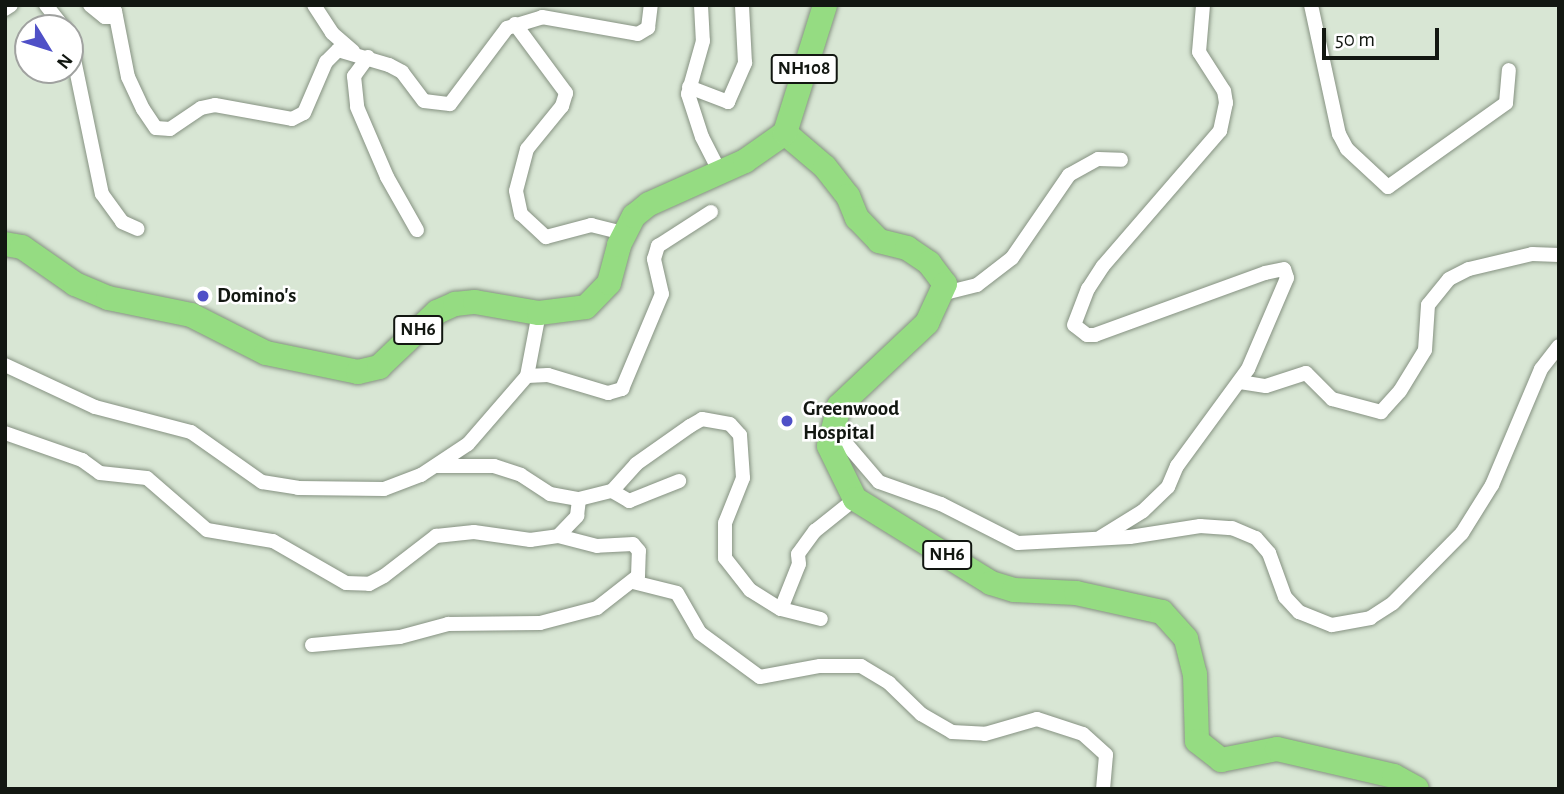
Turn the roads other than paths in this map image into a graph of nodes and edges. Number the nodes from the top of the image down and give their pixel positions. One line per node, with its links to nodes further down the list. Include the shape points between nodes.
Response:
1 (11, 5): 10 (street)
2 (90, 5): 11 (street, via 105,17)
3 (314, 5): 13 (street, via 332,33)
4 (651, 5): 12 (street, via 648,29 638,34 559,18)
5 (701, 5): 17 (street, via 703,41)
6 (742, 5): 17 (street, via 745,63 728,102)
7 (825, 5): 18 (highway, NH108)
8 (1203, 5): 32 (street, via 1199,52 1224,91 1220,131 1102,266 1074,325 1095,335 1192,296 1284,270 1288,274 1285,283)
9 (1311, 5): 15 (street, via 1339,134 1347,149 1388,187 1506,103)
10 (5, 9)
11 (113, 11): 13 (street, via 128,77 156,128 170,129 201,108 215,105 292,119 304,113 331,53)
12 (515, 24): 14 (street, via 494,42 450,104 424,102 402,72); 24 (street, via 566,93 562,106 527,149 516,191 520,214 546,237 591,225)
13 (352, 51): 14 (street)
14 (368, 57): 23 (street, via 354,76 357,107 387,177)
15 (1509, 70)
16 (79, 84): 22 (street, via 102,194 111,212)
17 (689, 87): 20 (street, via 702,137)
18 (785, 133): 20 (highway, NH6); 27 (highway, via 825,167 848,196 857,218 879,241 907,248 936,270)
19 (1121, 160): 27 (street, via 1098,159 1069,175 1012,258 976,285)
20 (720, 172): 24 (highway, NH6, via 649,204)
21 (711, 212): 31 (street, via 658,246 654,259 662,294 622,389 608,393 548,375)
22 (138, 229)
23 (417, 230)
24 (624, 233): 28 (highway, NH6, via 609,283 599,296 586,307)
25 (5, 244): 28 (highway, NH6, via 22,247 75,284 108,298 191,315 266,353 346,371 379,367 437,312 455,304 475,302)
26 (1559, 255): 32 (street, via 1532,254 1469,269 1449,279 1428,306 1426,350 1381,412 1332,398 1306,373 1266,386)
27 (945, 293): 33 (highway, via 927,323 839,406)
28 (539, 313): 31 (street)
29 (1559, 346): 41 (street, via 1541,369 1474,518 1439,560 1370,618 1332,625 1299,612 1285,597 1269,553 1256,538 1232,528 1200,526)
30 (5, 365): 35 (street, via 95,407 191,432 262,482 298,488 384,489)
31 (527, 376): 35 (street, via 468,444)
32 (1240, 382): 41 (street, via 1177,466 1168,486 1143,511)
33 (831, 425): 39 (highway, via 829,446); 41 (street, via 879,482 941,504 1018,543)
34 (5, 433): 40 (street, via 82,460 100,473 147,478 207,530 272,541 346,583 376,580 436,536 474,532 530,540)
35 (435, 466): 38 (street, via 494,466 521,475 550,494)
36 (679, 481): 37 (street, via 629,500)
37 (612, 491): 38 (street); 43 (street, via 636,464 702,419 730,424 740,435 743,478 725,523 725,558 750,590)
38 (579, 499): 40 (street, via 578,516)
39 (855, 499): 43 (street, via 815,531 797,554 799,564); 46 (highway, NH6, via 990,583 1014,590 1076,593 1162,612 1186,639 1195,674 1197,741 1221,760 1276,749)
40 (558, 536): 42 (street, via 597,546 637,546 640,571)
41 (1097, 540)
42 (633, 582): 45 (street, via 597,608 540,623 448,624 400,637); 47 (street, via 677,593 700,634 760,677 820,666 861,666 889,683 921,715 952,732 985,734 1037,719 1083,734 1106,755)
43 (781, 608): 44 (street)
44 (821, 618)
45 (312, 645)
46 (1390, 782): 48 (highway, NH6)
47 (1103, 789)
48 (1418, 789)

